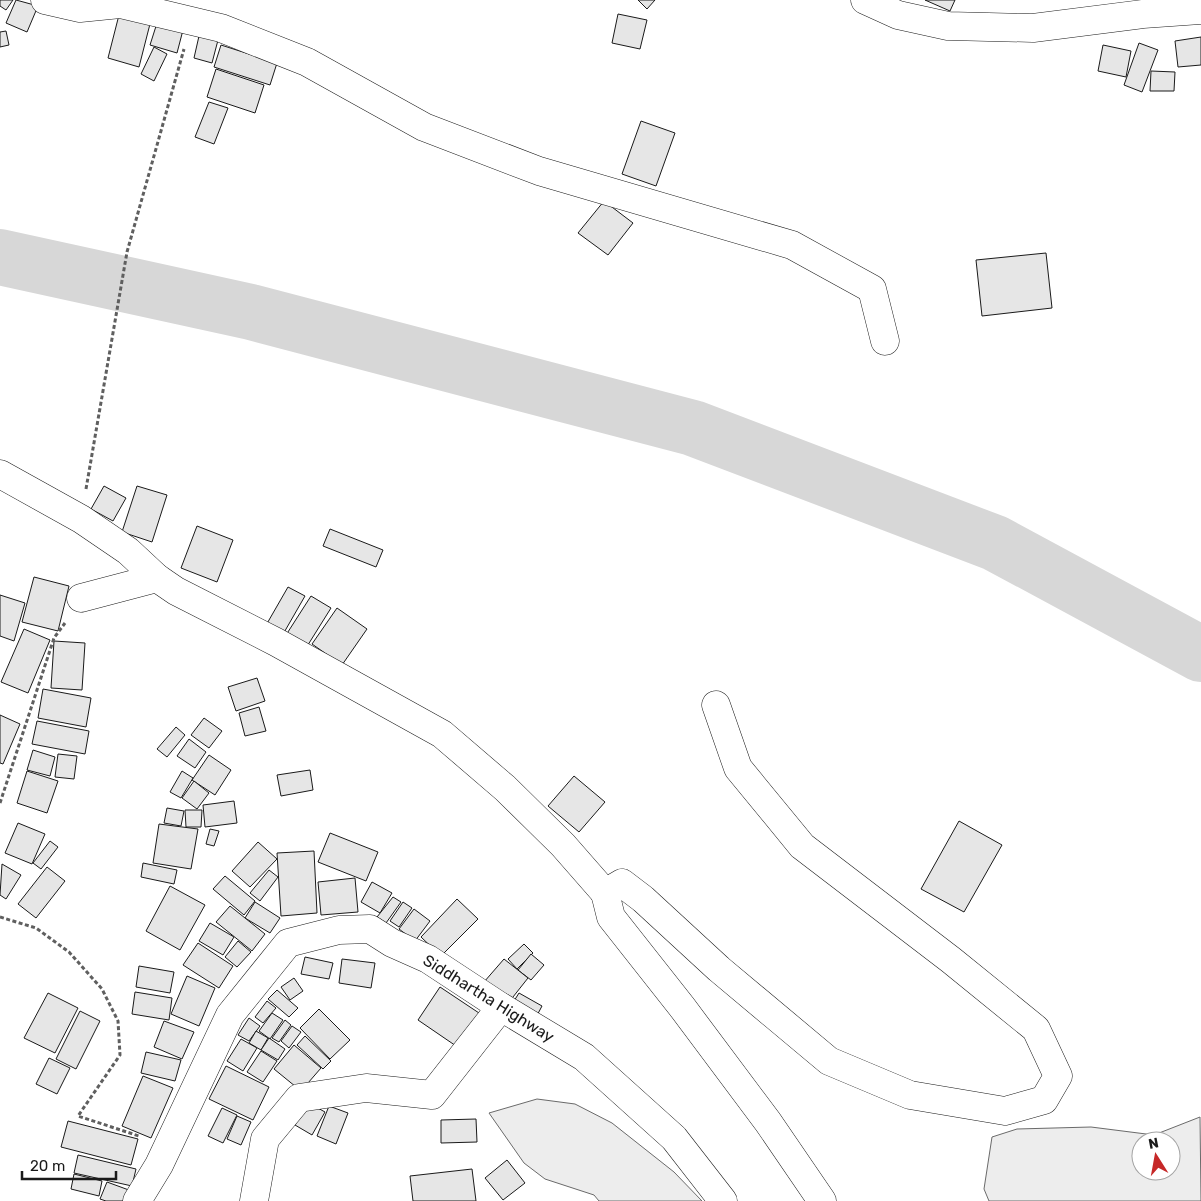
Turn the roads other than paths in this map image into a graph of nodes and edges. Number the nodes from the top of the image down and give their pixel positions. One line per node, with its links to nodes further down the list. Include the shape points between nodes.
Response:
1 (45, 0): 4 (main road, via 80,8 120,4 221,28 308,62 424,127 539,171 792,245 872,289)
2 (865, 0): 3 (main road, via 898,15 948,26 1033,28)
3 (1201, 10)
4 (885, 341)
5 (0, 474): 6 (main road, via 81,519 128,551)
6 (157, 578): 7 (main road); 9 (main road, via 442,734 505,788 563,845)
7 (82, 598)
8 (716, 705): 9 (main road, via 738,768 802,846 1036,1028 1058,1076 1044,1100 1005,1111 910,1095 829,1061 622,883)
9 (605, 893): 14 (main road, via 612,917 768,1122)
10 (501, 1007): 11 (main road, Siddhartha Highway, via 428,959 370,929 339,930 288,943 230,1015 168,1146); 12 (main road, via 432,1095 366,1088 300,1098 265,1139); 13 (main road, Siddhartha Highway, via 584,1057 674,1138)
11 (137, 1201)
12 (254, 1201)
13 (723, 1201)
14 (822, 1201)

